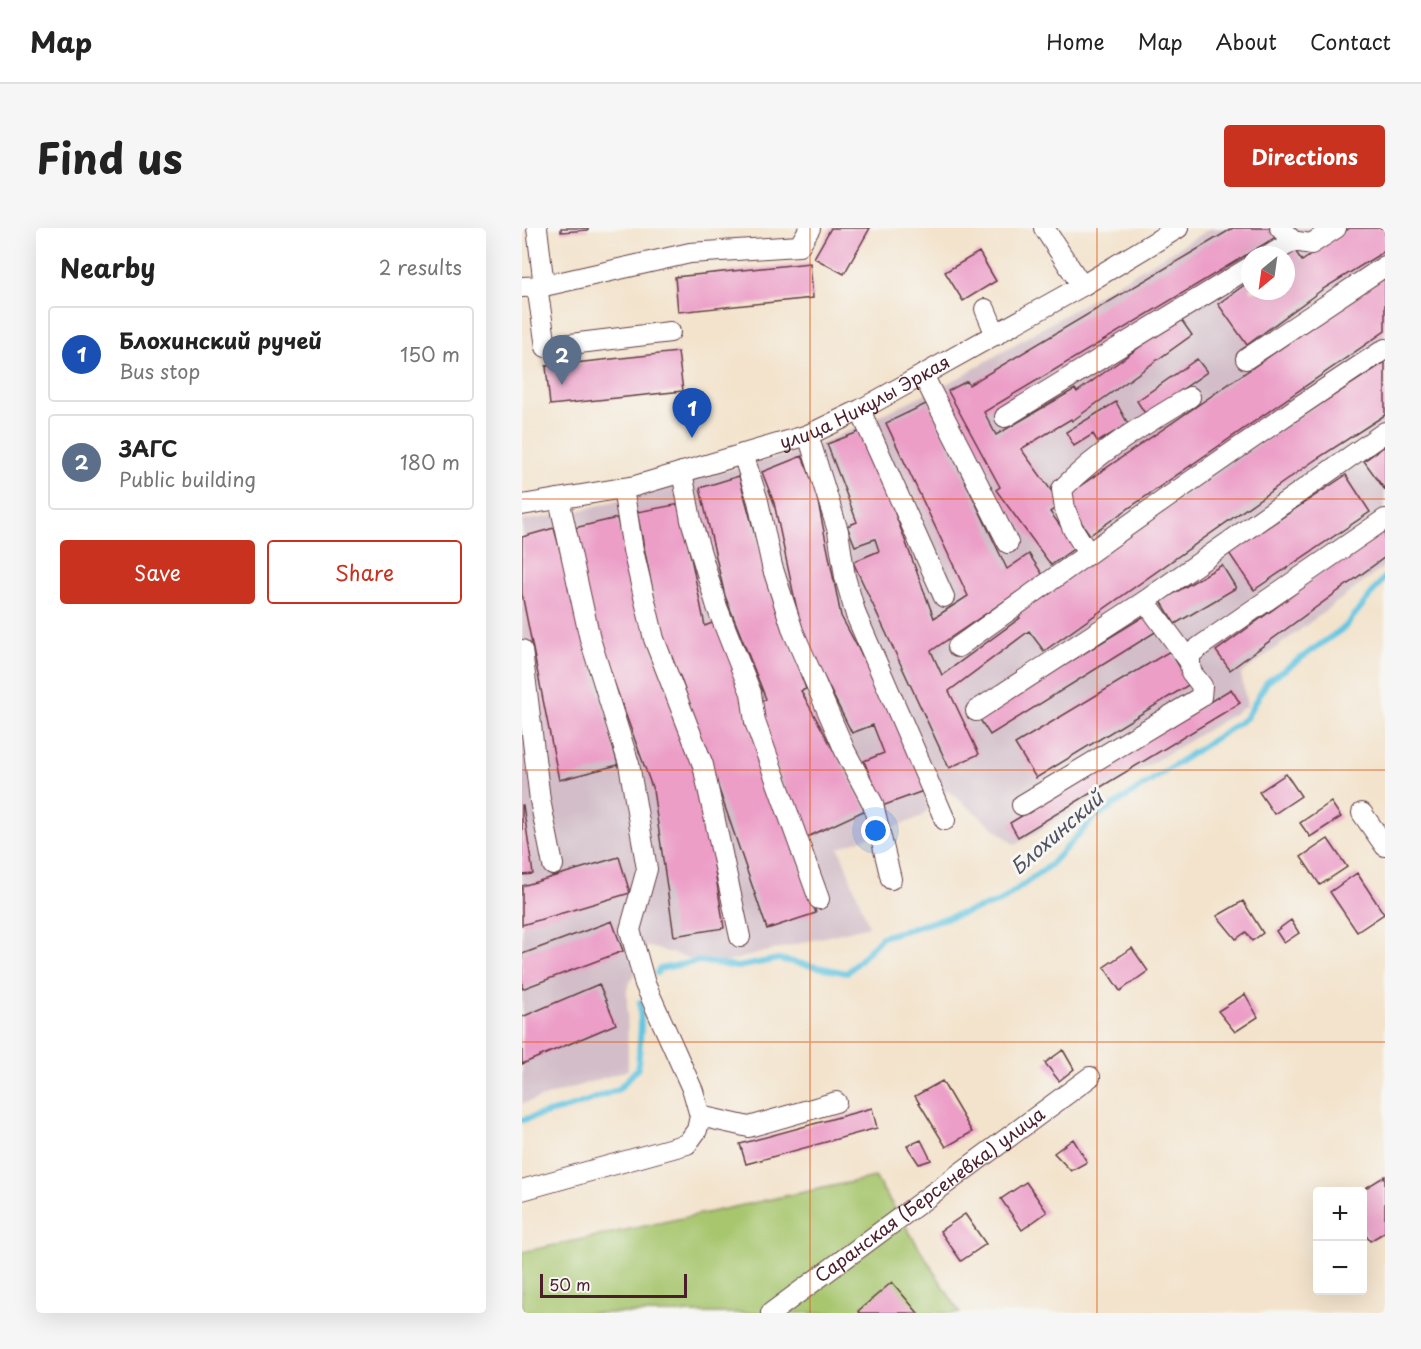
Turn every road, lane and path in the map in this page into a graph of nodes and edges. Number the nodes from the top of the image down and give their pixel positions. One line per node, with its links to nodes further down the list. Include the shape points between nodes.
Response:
1 (537, 228): 10 (street)
2 (810, 228): 10 (street, via 799,246 690,253)
3 (1044, 228): 11 (street)
4 (1178, 228): 11 (street, улица Никулы Эркая)
5 (1336, 228): 6 (street, via 1311,244)
6 (1287, 234): 7 (street)
7 (1277, 246)
8 (1385, 266): 16 (street)
9 (1241, 273): 20 (street)
10 (534, 286): 13 (street, via 546,347)
11 (1083, 286): 14 (street, улица Никулы Эркая)
12 (985, 309): 14 (street)
13 (670, 332)
14 (996, 335): 17 (street, улица Никулы Эркая)
15 (1385, 349): 30 (street)
16 (1246, 359)
17 (923, 375): 19 (street, улица Никулы Эркая); 29 (street)
18 (1190, 397): 30 (street, via 1134,430 1079,471 1062,489 1065,509)
19 (860, 410): 22 (street, улица Никулы Эркая); 31 (street)
20 (1005, 417)
21 (1385, 432): 32 (street)
22 (808, 435): 23 (street, улица Никулы Эркая); 39 (street, via 838,531 845,578 856,615)
23 (743, 454): 24 (street, улица Никулы Эркая); 42 (street, via 793,631 845,751 873,804)
24 (682, 472): 25 (street, улица Никулы Эркая); 43 (street, via 691,520 717,607 751,693 755,722)
25 (623, 488): 26 (street, улица Никулы Эркая); 44 (street, via 654,639 703,765)
26 (559, 499): 27 (street, улица Никулы Эркая); 47 (street, via 590,639 629,764 647,869 630,930 645,984 693,1091)
27 (522, 505)
28 (1385, 519): 35 (street, via 1202,645 1189,655)
29 (1008, 543)
30 (1088, 553): 33 (street)
31 (944, 597)
32 (1145, 601): 35 (street); 36 (street)
33 (958, 646)
34 (522, 650): 41 (street, via 540,800)
35 (1190, 662): 37 (street, via 1191,672 1202,686 1201,696)
36 (976, 711)
37 (1022, 805)
38 (1362, 813): 40 (street)
39 (945, 820)
40 (1385, 846)
41 (553, 865)
42 (891, 879)
43 (819, 899)
44 (740, 937)
45 (1090, 1077): 49 (street, Саранская (Берсеневка) улица)
46 (836, 1101): 47 (street, via 749,1127)
47 (700, 1116): 48 (street, via 697,1130 687,1144)
48 (522, 1190)
49 (771, 1313)

